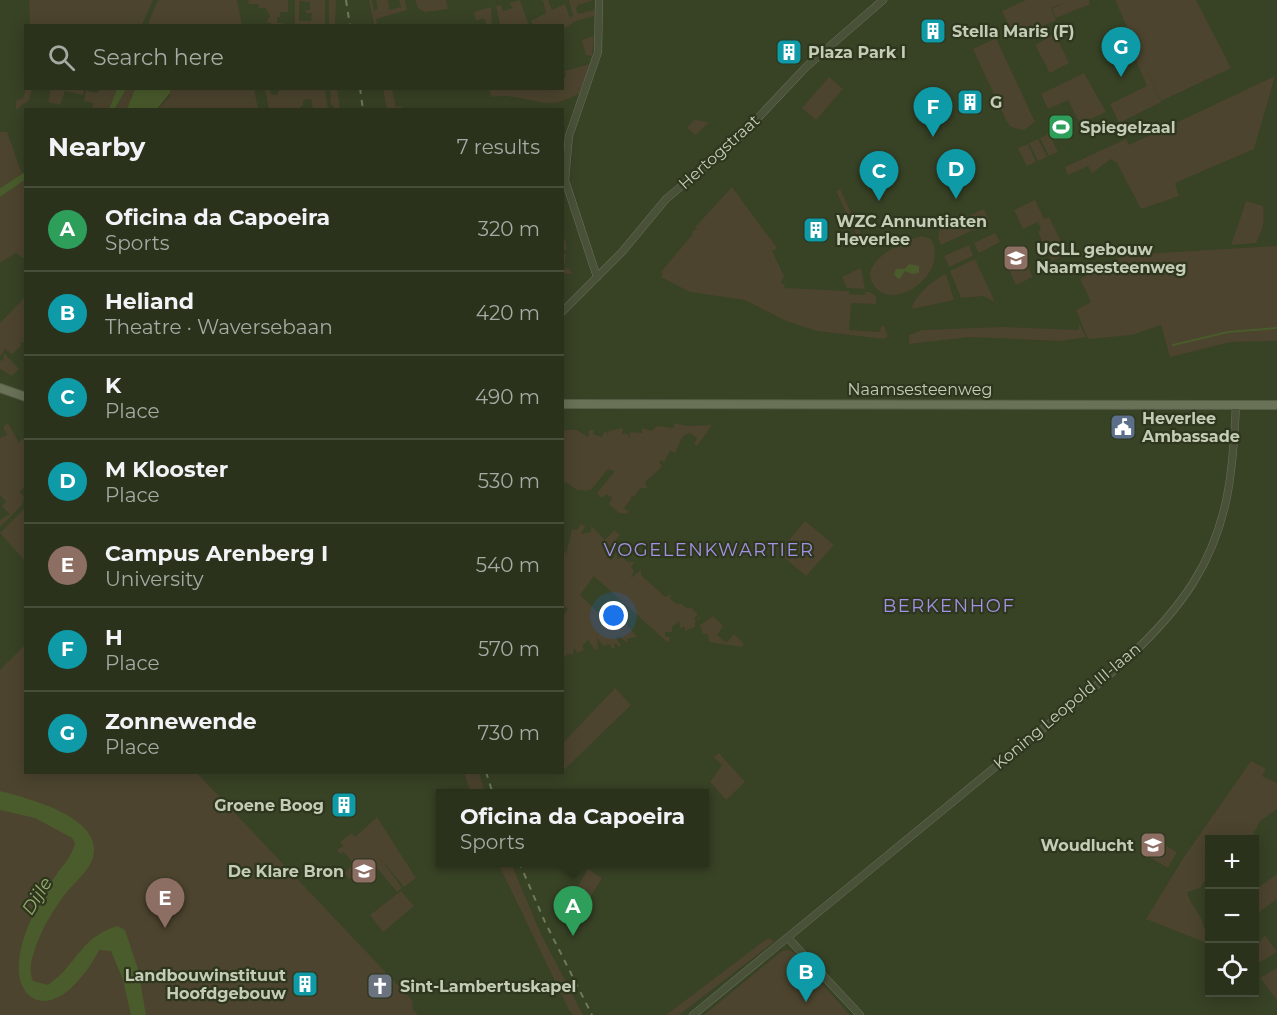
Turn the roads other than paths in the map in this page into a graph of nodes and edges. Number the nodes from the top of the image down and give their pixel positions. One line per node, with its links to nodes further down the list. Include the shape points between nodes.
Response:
1 (599, 0): 3 (street, via 598,52 569,136 565,180)
2 (883, 0): 3 (street, Hertogstraat, via 806,67 732,144 666,199)
3 (597, 278): 4 (street, Hertogstraat)
4 (564, 310)
5 (0, 388): 7 (main road)
6 (0, 394): 8 (main road)
7 (24, 396)
8 (24, 400)
9 (564, 404): 10 (main road, Naamsesteenweg)
10 (1236, 405): 11 (main road, Naamsesteenweg); 12 (street, Koning Leopold III-laan, via 1234,463 1219,527 1194,582 1157,629)
11 (1277, 405)
12 (788, 938): 13 (street, Koning Leopold III-laan); 14 (street)
13 (693, 1015)
14 (860, 1015)

